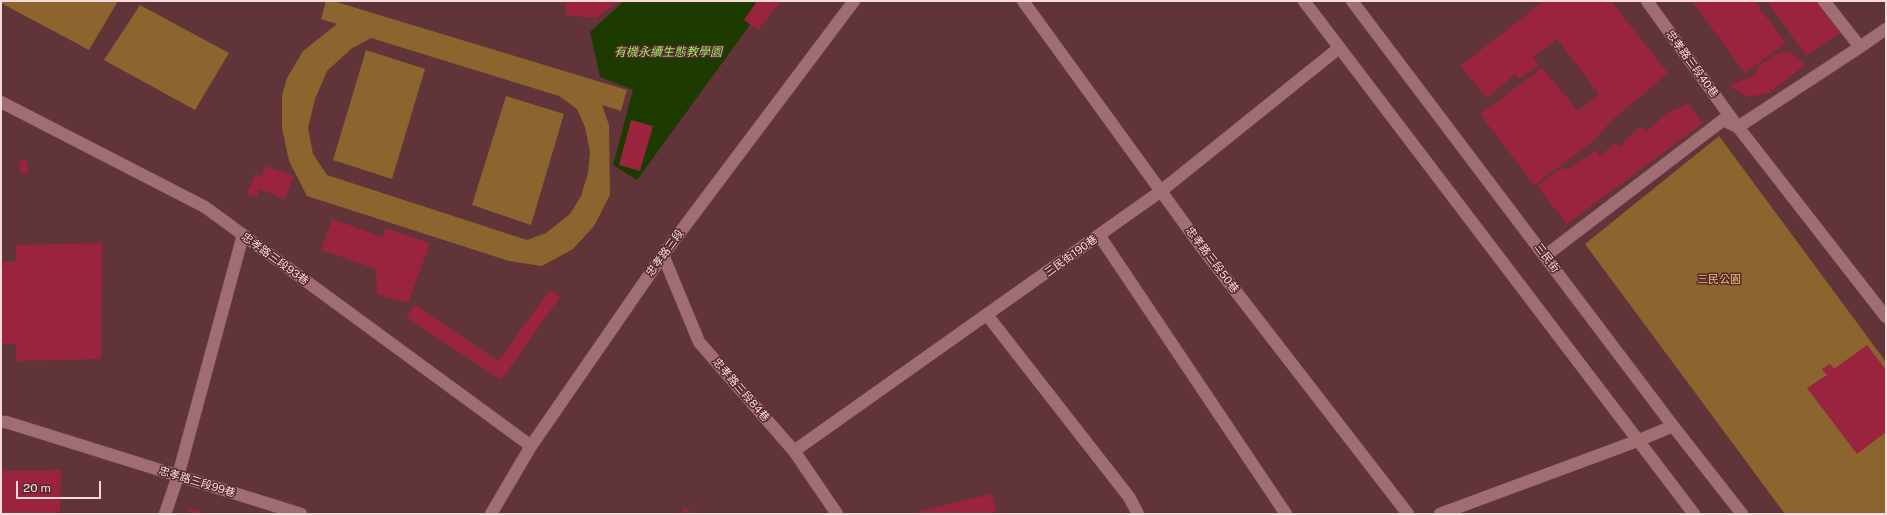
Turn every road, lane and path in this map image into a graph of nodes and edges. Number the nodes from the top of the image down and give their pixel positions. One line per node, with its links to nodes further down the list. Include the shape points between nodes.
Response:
1 (854, 1): 15 (street, 忠孝路三段)
2 (1304, 1): 9 (street)
3 (1352, 1): 16 (street, 三民街)
4 (1647, 1): 11 (street, 忠孝路三段40巷)
5 (1824, 1): 8 (street)
6 (1026, 2): 12 (street, 忠孝路三段50巷)
7 (1886, 29): 8 (street)
8 (1860, 47): 11 (street)
9 (1339, 48): 12 (street, 三民街190巷); 21 (street)
10 (1, 102): 13 (street, 忠孝路三段93巷, via 204,207)
11 (1738, 127): 16 (street, via 1723,120); 18 (street, 忠孝路三段40巷)
12 (1161, 191): 14 (street, 三民街190巷); 31 (street, 忠孝路三段50巷)
13 (243, 235): 22 (street, 忠孝路三段93巷); 24 (street)
14 (1099, 235): 17 (street, 三民街190巷); 30 (street)
15 (663, 255): 22 (street, 忠孝路三段); 23 (street, 忠孝路三段84巷, via 699,342)
16 (1545, 256): 20 (street, 三民街)
17 (987, 315): 23 (street, 三民街190巷); 29 (street, via 1129,496)
18 (1886, 317)
19 (1, 422): 24 (street, 忠孝路三段99巷)
20 (1673, 426): 21 (street); 34 (street, 三民街)
21 (1637, 441): 32 (street); 33 (street)
22 (531, 446): 27 (street, 忠孝路三段)
23 (794, 451): 28 (street, 忠孝路三段84巷)
24 (178, 476): 25 (street); 26 (street, 忠孝路三段99巷)
25 (165, 514)
26 (301, 514)
27 (491, 514)
28 (837, 514)
29 (1138, 514)
30 (1286, 514)
31 (1408, 514)
32 (1440, 514)
33 (1694, 514)
34 (1742, 514)

